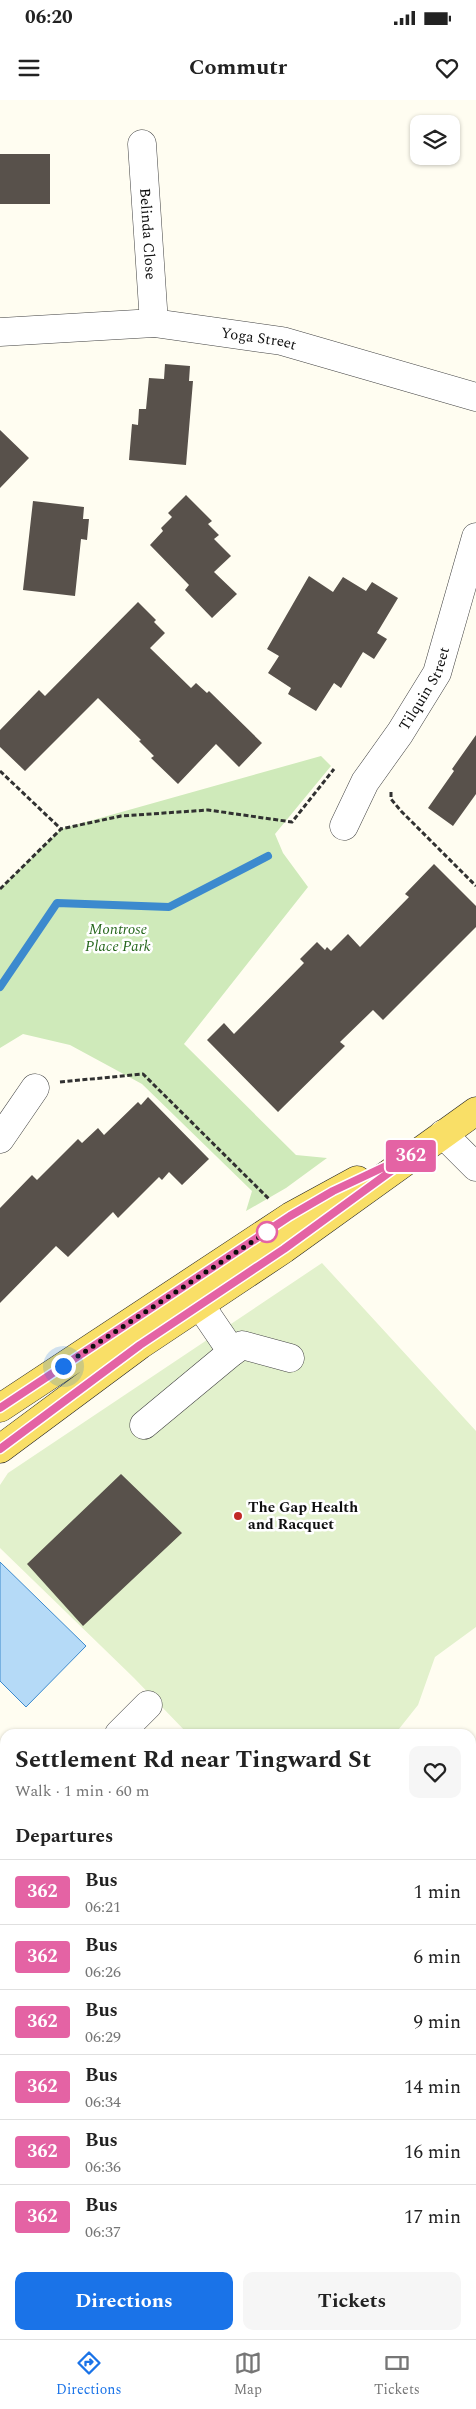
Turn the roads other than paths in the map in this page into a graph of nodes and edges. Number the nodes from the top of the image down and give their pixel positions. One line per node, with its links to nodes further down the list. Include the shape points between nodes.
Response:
1 (142, 144): 2 (street, Belinda Close)
2 (154, 323): 3 (street, Yoga Street); 4 (street, Yoga Street, via 282,341)
3 (0, 332)
4 (476, 397)
5 (476, 538): 6 (street, Tilquin Street, via 437,673 365,782)
6 (344, 826)
7 (36, 1088): 10 (street)
8 (476, 1111): 9 (main road)
9 (443, 1134): 11 (main road); 12 (street)
10 (0, 1138)
11 (420, 1150): 13 (main road, via 284,1249); 16 (main road, via 333,1191 290,1216)
12 (476, 1167)
13 (200, 1305): 14 (street); 18 (main road, via 140,1345)
14 (232, 1352): 15 (street, via 242,1344); 17 (street)
15 (290, 1358)
16 (0, 1408)
17 (144, 1425)
18 (0, 1449)
19 (148, 1705): 20 (street)
20 (124, 1729)

